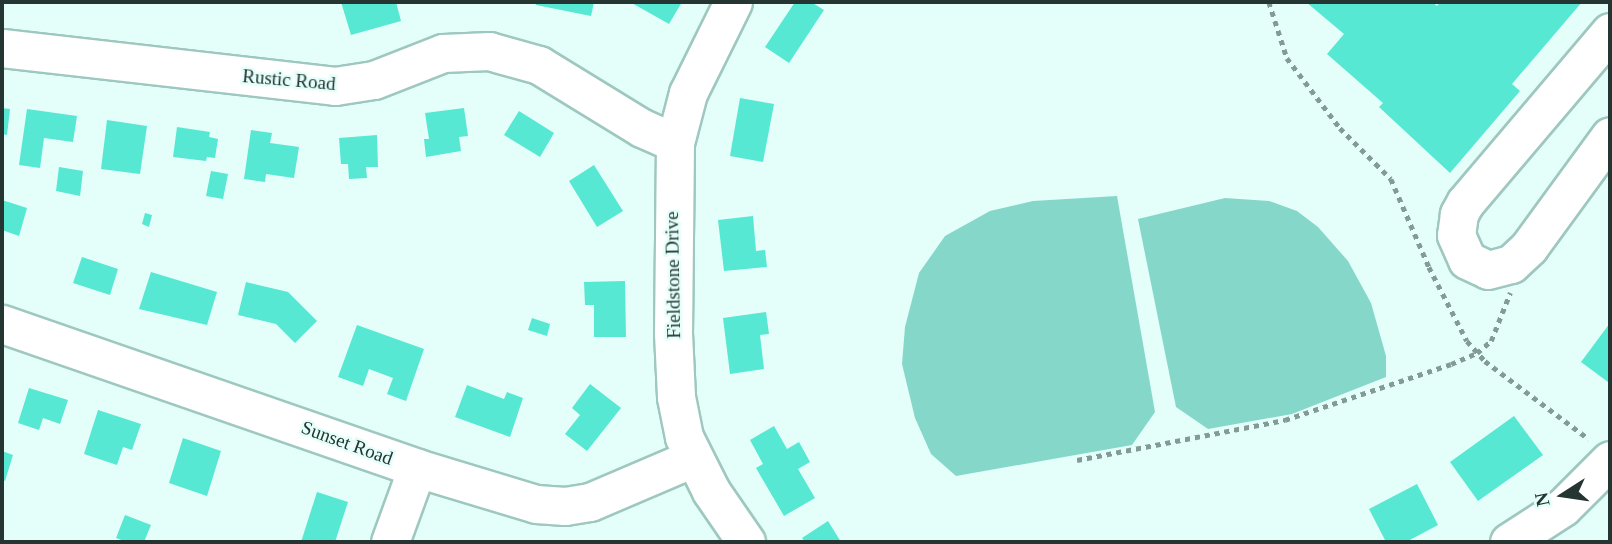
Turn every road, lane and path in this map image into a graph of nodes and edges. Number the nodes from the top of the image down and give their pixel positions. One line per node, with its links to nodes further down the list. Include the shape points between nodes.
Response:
1 (733, 2): 6 (street, Fieldstone Drive, via 688,93)
2 (1269, 2): 9 (path, via 1287,58 1340,128 1391,179 1440,290)
3 (1610, 32): 7 (street, via 1459,214 1458,245 1467,260 1488,270)
4 (2, 48): 6 (street, Rustic Road, via 335,86 374,80 443,53 489,51 539,65)
5 (1610, 136): 7 (street, via 1529,247)
6 (675, 144): 11 (street, Fieldstone Drive, via 675,376 681,428)
7 (1511, 264): 9 (path, via 1507,304 1491,341)
8 (2, 324): 13 (street, Sunset Road)
9 (1477, 353): 10 (path); 12 (path, via 1285,420)
10 (1605, 453): 16 (street, via 1563,507)
11 (693, 458): 13 (street, Sunset Road, via 573,506 536,504); 15 (street, Fieldstone Drive)
12 (1077, 460)
13 (417, 468): 14 (street)
14 (390, 542)
15 (746, 542)
16 (1509, 542)

